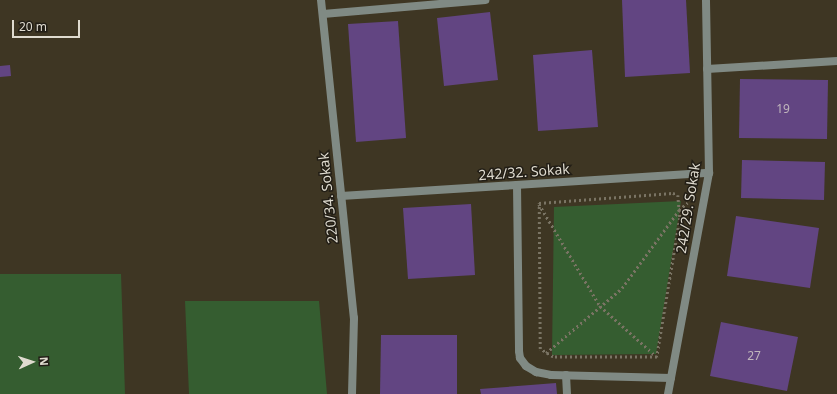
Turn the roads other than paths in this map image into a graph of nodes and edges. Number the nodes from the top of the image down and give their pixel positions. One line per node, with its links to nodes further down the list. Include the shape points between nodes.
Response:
1 (321, 0): 5 (street, 220/34. Sokak)
2 (485, 0): 4 (street)
3 (706, 0): 7 (street, 242/29. Sokak)
4 (449, 2): 5 (street)
5 (323, 14): 10 (street, 220/34. Sokak)
6 (837, 61): 7 (street)
7 (707, 69): 8 (street, 242/29. Sokak)
8 (709, 173): 9 (street, 242/32. Sokak); 12 (street, 242/29. Sokak)
9 (517, 185): 10 (street, 242/32. Sokak); 11 (street, via 520,358 526,366 536,372)
10 (341, 196): 13 (street, 220/34. Sokak, via 354,318)
11 (566, 375): 12 (street); 14 (street)
12 (671, 378): 15 (street, 242/29. Sokak)
13 (352, 394)
14 (567, 394)
15 (668, 394)

